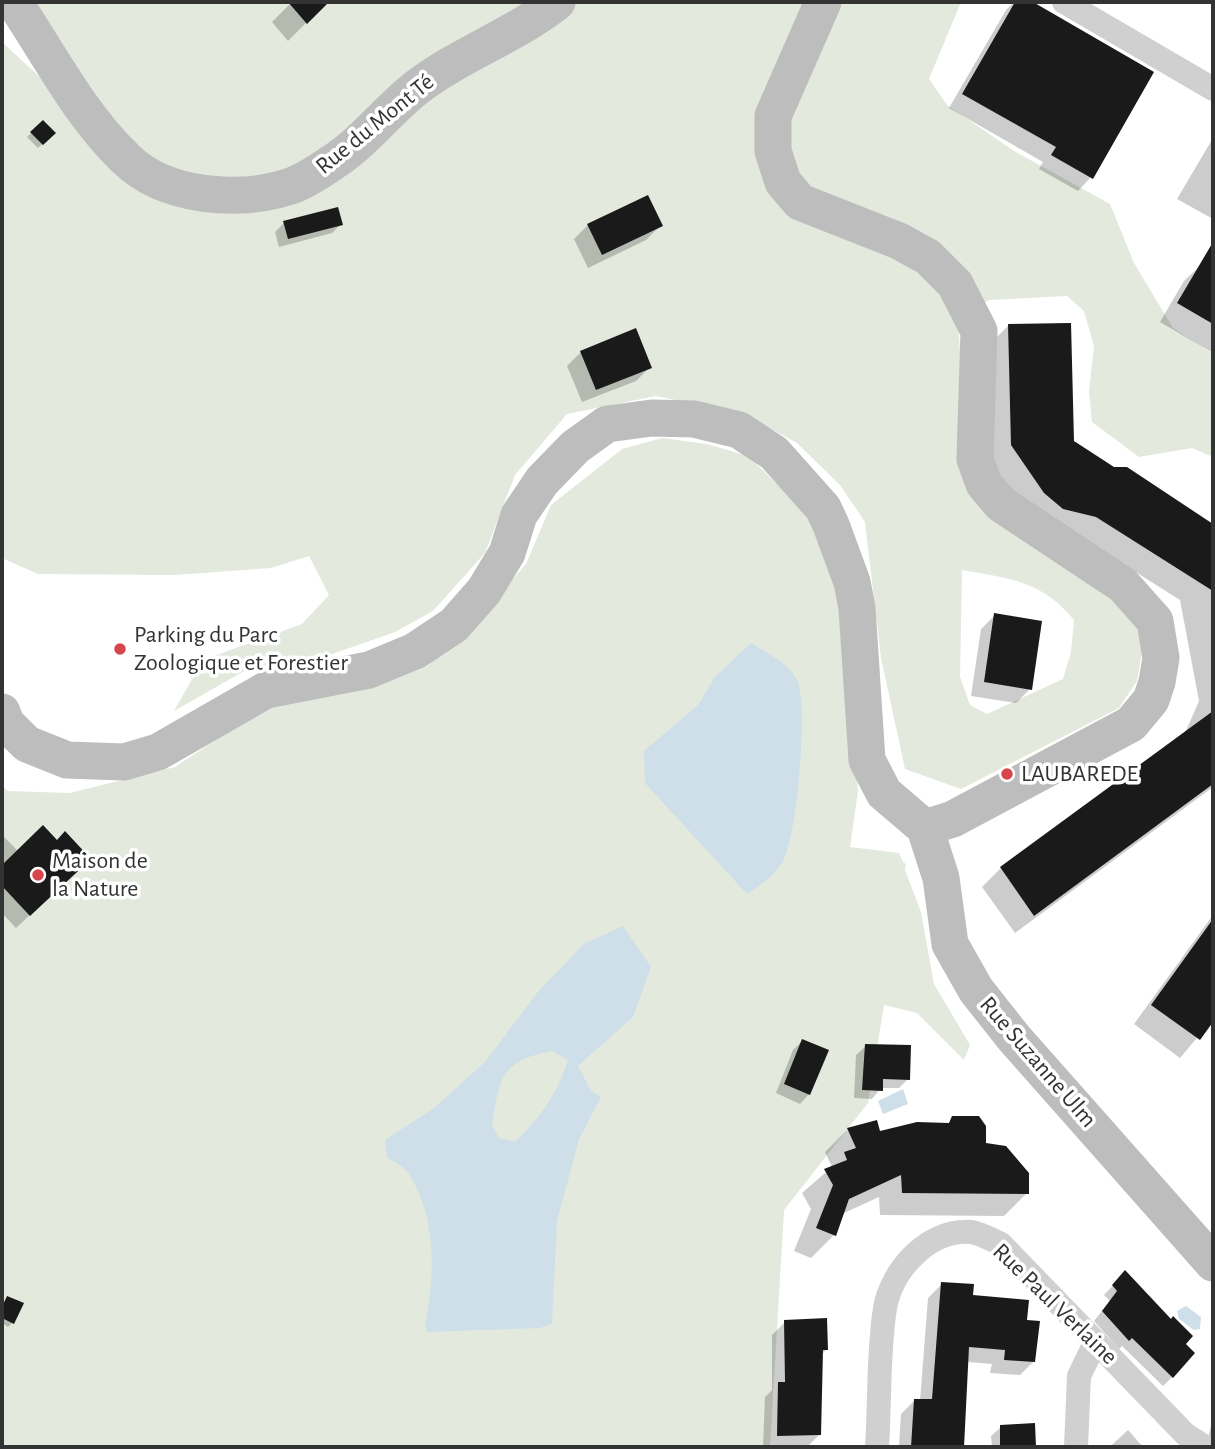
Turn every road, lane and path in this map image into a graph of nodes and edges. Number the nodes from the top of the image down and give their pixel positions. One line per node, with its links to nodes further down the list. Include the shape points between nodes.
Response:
1 (14, 2): 2 (main road, Rue du Mont Té, via 97,127 126,160 183,188 230,195 293,186 334,162 415,88)
2 (556, 2)
3 (823, 2): 7 (main road, via 773,116 773,151 783,181 800,202 900,241 928,257 956,284 979,331 975,459 984,484 1001,504 1123,585 1155,621 1160,657 1151,701 1132,724 953,819)
4 (1064, 2): 5 (street)
5 (1213, 89)
6 (2, 712): 7 (main road, via 6,723 27,744 67,760 124,762 158,752 266,690 369,670 415,651 454,625 484,591 507,553 519,515 542,481 575,447 607,424 694,419 739,430 774,453 823,508 852,582 857,608 867,760 884,793)
7 (925, 828): 8 (main road, Rue Suzanne Ulm, via 941,878 950,944 976,990)
8 (1213, 1263)
9 (1095, 1343): 10 (street, Rue Paul Verlaine, via 1000,1244 971,1232 941,1237 916,1252 897,1278 886,1306); 11 (street, via 1079,1376); 12 (street, Rue Paul Verlaine, via 1185,1434)
10 (877, 1447)
11 (1076, 1447)
12 (1205, 1447)

